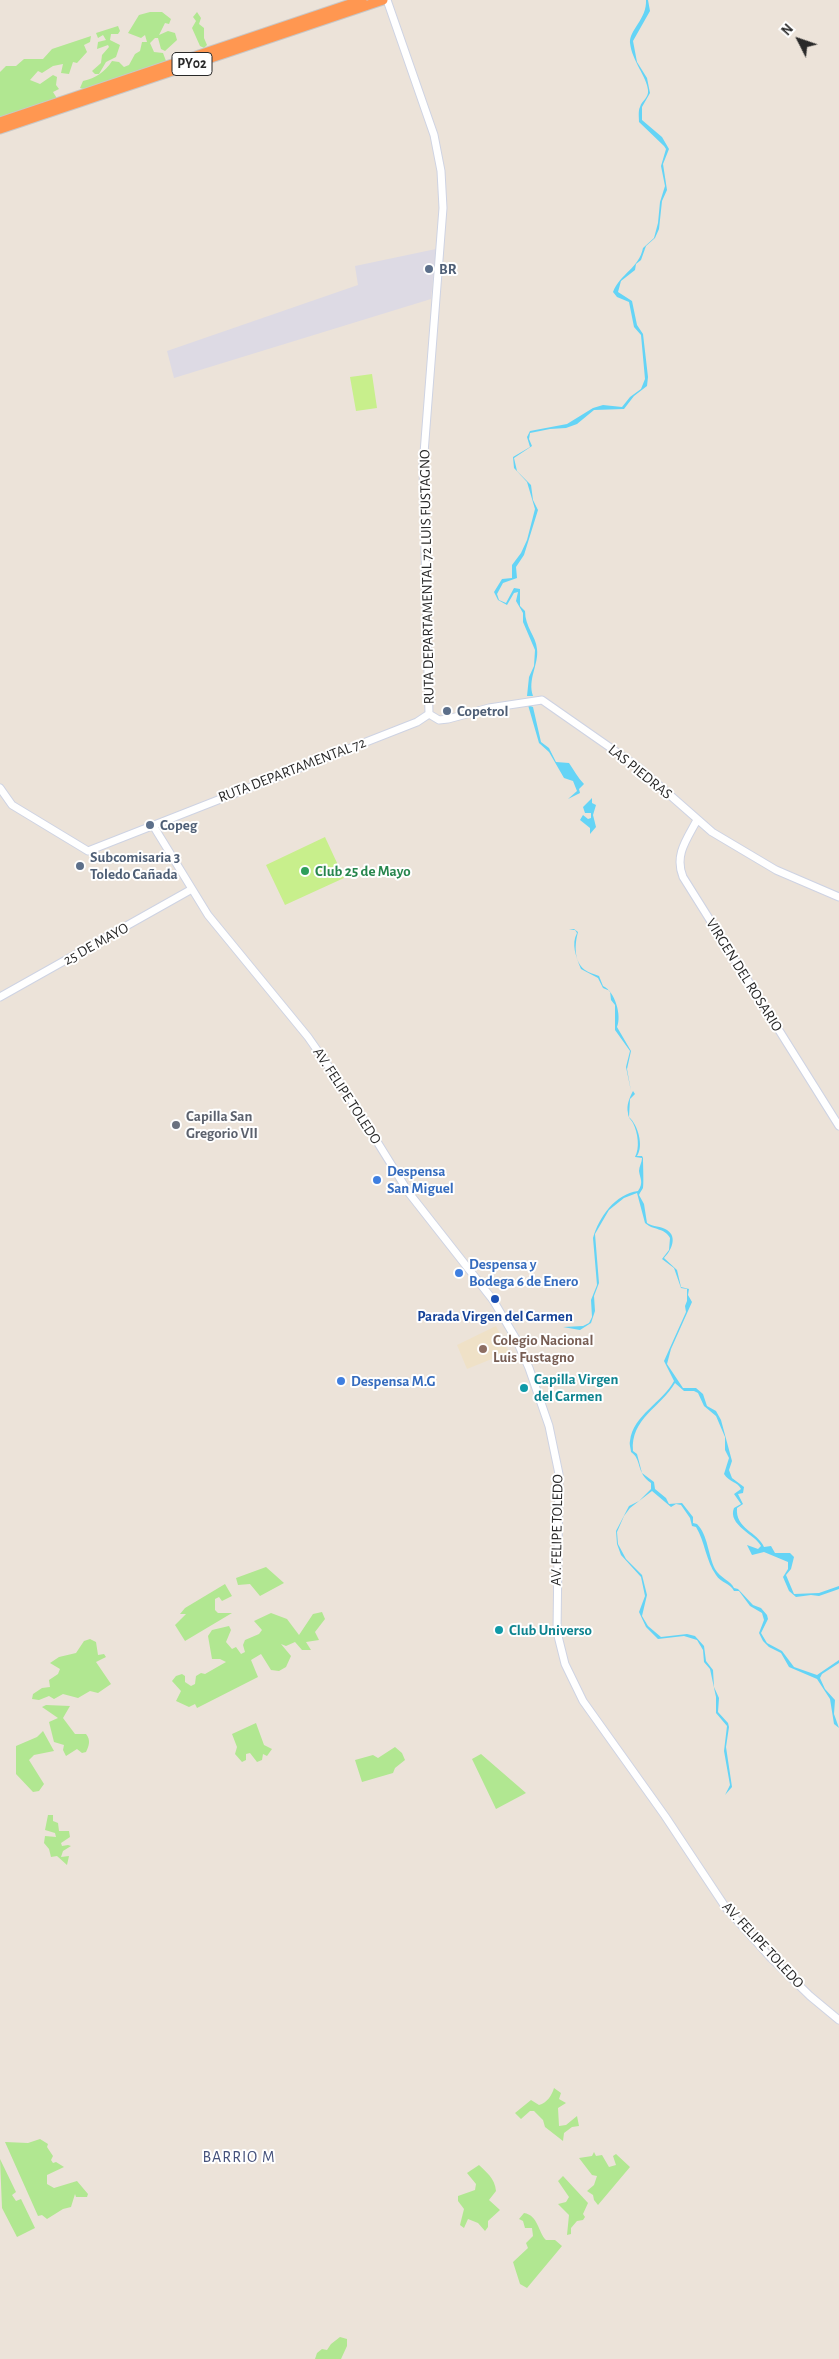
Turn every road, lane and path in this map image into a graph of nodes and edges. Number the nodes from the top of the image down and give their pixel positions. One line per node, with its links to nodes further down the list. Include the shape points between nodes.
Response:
1 (362, 0): 3 (highway, PY02)
2 (385, 0): 4 (highway, PY02); 5 (main road, RUTA DEPARTAMENTAL 72 LUIS FUSTAGNO, via 424,105 441,171 443,208 423,466)
3 (0, 122)
4 (0, 129)
5 (430, 714): 7 (main road, LAS PIEDRAS, via 439,720 526,701 548,704 628,759); 8 (main road, RUTA DEPARTAMENTAL 72)
6 (0, 788): 8 (main road, RUTA DEPARTAMENTAL 72, via 12,806 88,851)
7 (697, 820): 10 (main road, LAS PIEDRAS, via 760,862); 12 (main road, VIRGEN DEL ROSARIO, via 680,855 679,867 683,877)
8 (154, 827): 9 (main road, AV. FELIPE TOLEDO)
9 (192, 889): 11 (main road, 25 DE MAYO); 13 (main road, AV. FELIPE TOLEDO, via 228,940 313,1043 409,1193 493,1300 516,1339 549,1426 559,1474 557,1632 565,1664 583,1701 726,1908 770,1957)
10 (839, 897)
11 (0, 998)
12 (839, 1126)
13 (839, 2020)

